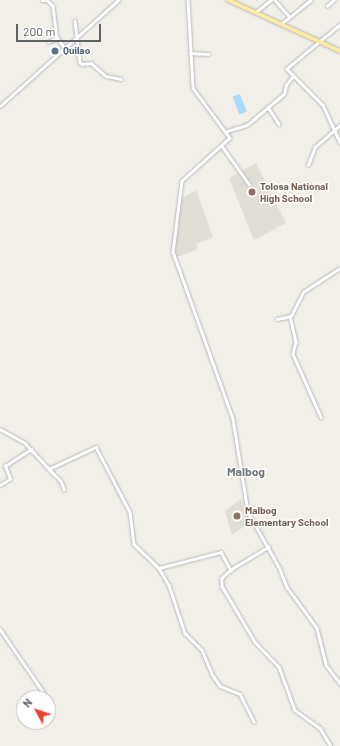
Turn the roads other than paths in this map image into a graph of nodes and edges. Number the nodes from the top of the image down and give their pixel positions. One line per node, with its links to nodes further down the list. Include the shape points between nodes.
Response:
1 (118, 0): 19 (street)
2 (188, 0): 24 (street)
3 (228, 0): 10 (highway)
4 (271, 0): 13 (street)
5 (275, 0): 14 (street)
6 (304, 0): 11 (street)
7 (311, 0): 11 (street)
8 (334, 0): 12 (street)
9 (42, 1): 18 (street, via 48,0 53,6)
10 (236, 1): 13 (highway)
11 (307, 3): 14 (street)
12 (327, 6)
13 (256, 12): 16 (highway)
14 (289, 16): 16 (street)
15 (75, 21): 19 (street)
16 (281, 24): 20 (highway)
17 (340, 25): 20 (street)
18 (57, 38): 21 (street); 22 (street)
19 (77, 38): 22 (street); 27 (street, via 82,64 91,63 106,76)
20 (318, 41): 23 (highway); 26 (street, via 288,69)
21 (48, 42)
22 (65, 48): 28 (street)
23 (340, 51)
24 (190, 53): 25 (street); 32 (street, via 193,88)
25 (208, 54)
26 (293, 76): 29 (street, via 286,85 284,94); 33 (street, via 323,105)
27 (121, 80)
28 (0, 106)
29 (268, 107): 30 (street); 32 (street, via 247,126)
30 (279, 124)
31 (340, 125): 33 (street)
32 (226, 131): 35 (street, via 230,138)
33 (333, 131): 34 (street); 36 (street, via 315,147)
34 (340, 142)
35 (222, 146): 37 (street); 47 (street, via 182,181 173,252 233,419 248,512)
36 (308, 165)
37 (249, 184)
38 (340, 268): 39 (street, via 303,292)
39 (290, 316): 40 (street); 41 (street, via 296,342 293,354)
40 (277, 319)
41 (321, 417)
42 (0, 429): 43 (street)
43 (31, 449): 44 (street); 45 (street, via 5,466 10,479)
44 (49, 469): 46 (street, via 61,481); 48 (street, via 96,447 130,512 134,544)
45 (0, 485)
46 (64, 489)
47 (269, 547): 49 (street); 51 (street, via 287,587 317,628 326,665)
48 (159, 568): 49 (street, via 221,552); 53 (street, via 169,585 185,634 202,650 220,686 240,694)
49 (231, 570): 54 (street, via 222,578 224,591 255,642 279,667 295,710 320,728)
50 (0, 629): 52 (street)
51 (340, 683)
52 (42, 690)
53 (254, 722)
54 (331, 746)

